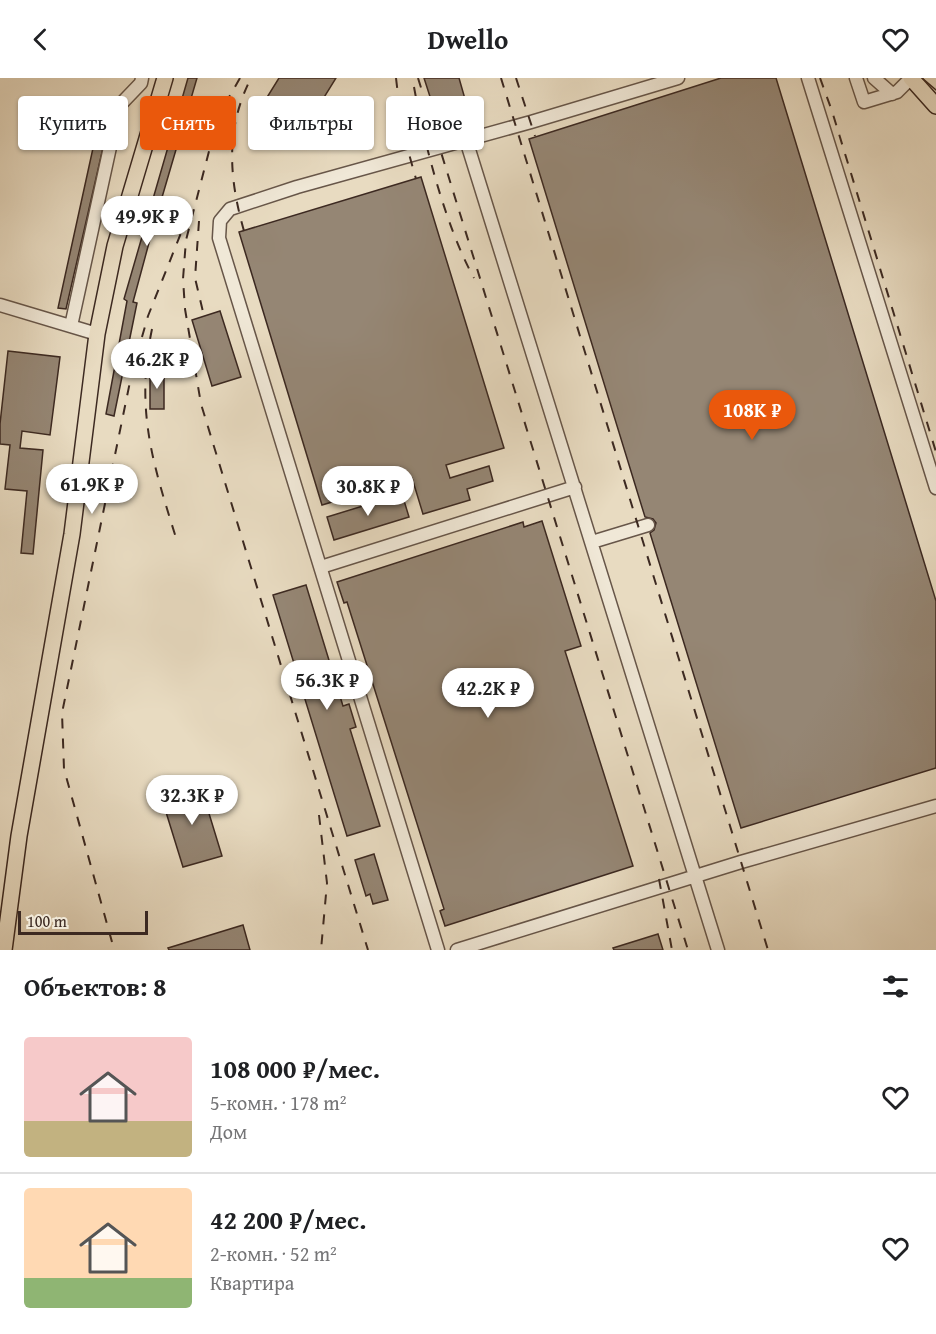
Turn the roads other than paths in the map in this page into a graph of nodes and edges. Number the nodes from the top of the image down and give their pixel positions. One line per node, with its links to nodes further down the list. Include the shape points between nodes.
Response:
1 (142, 78): 14 (lane, via 119,106)
2 (165, 78): 15 (main road, via 115,246)
3 (678, 78): 10 (lane)
4 (808, 78): 17 (lane)
5 (856, 78): 8 (lane, via 864,102)
6 (874, 78): 8 (lane)
7 (911, 78): 8 (lane); 9 (main road)
8 (892, 94)
9 (936, 106)
10 (484, 135)
11 (430, 150): 20 (lane, via 230,208 220,221 219,238)
12 (469, 150): 16 (lane)
13 (0, 305): 14 (lane)
14 (71, 326): 15 (lane)
15 (97, 333): 23 (main road, via 74,524 19,836)
16 (575, 487): 19 (lane); 20 (lane)
17 (936, 488)
18 (648, 525): 19 (lane)
19 (592, 543): 22 (lane)
20 (321, 567): 24 (lane)
21 (936, 806): 22 (lane)
22 (696, 876): 25 (lane); 26 (lane)
23 (4, 950)
24 (438, 950)
25 (457, 950)
26 (718, 950)

